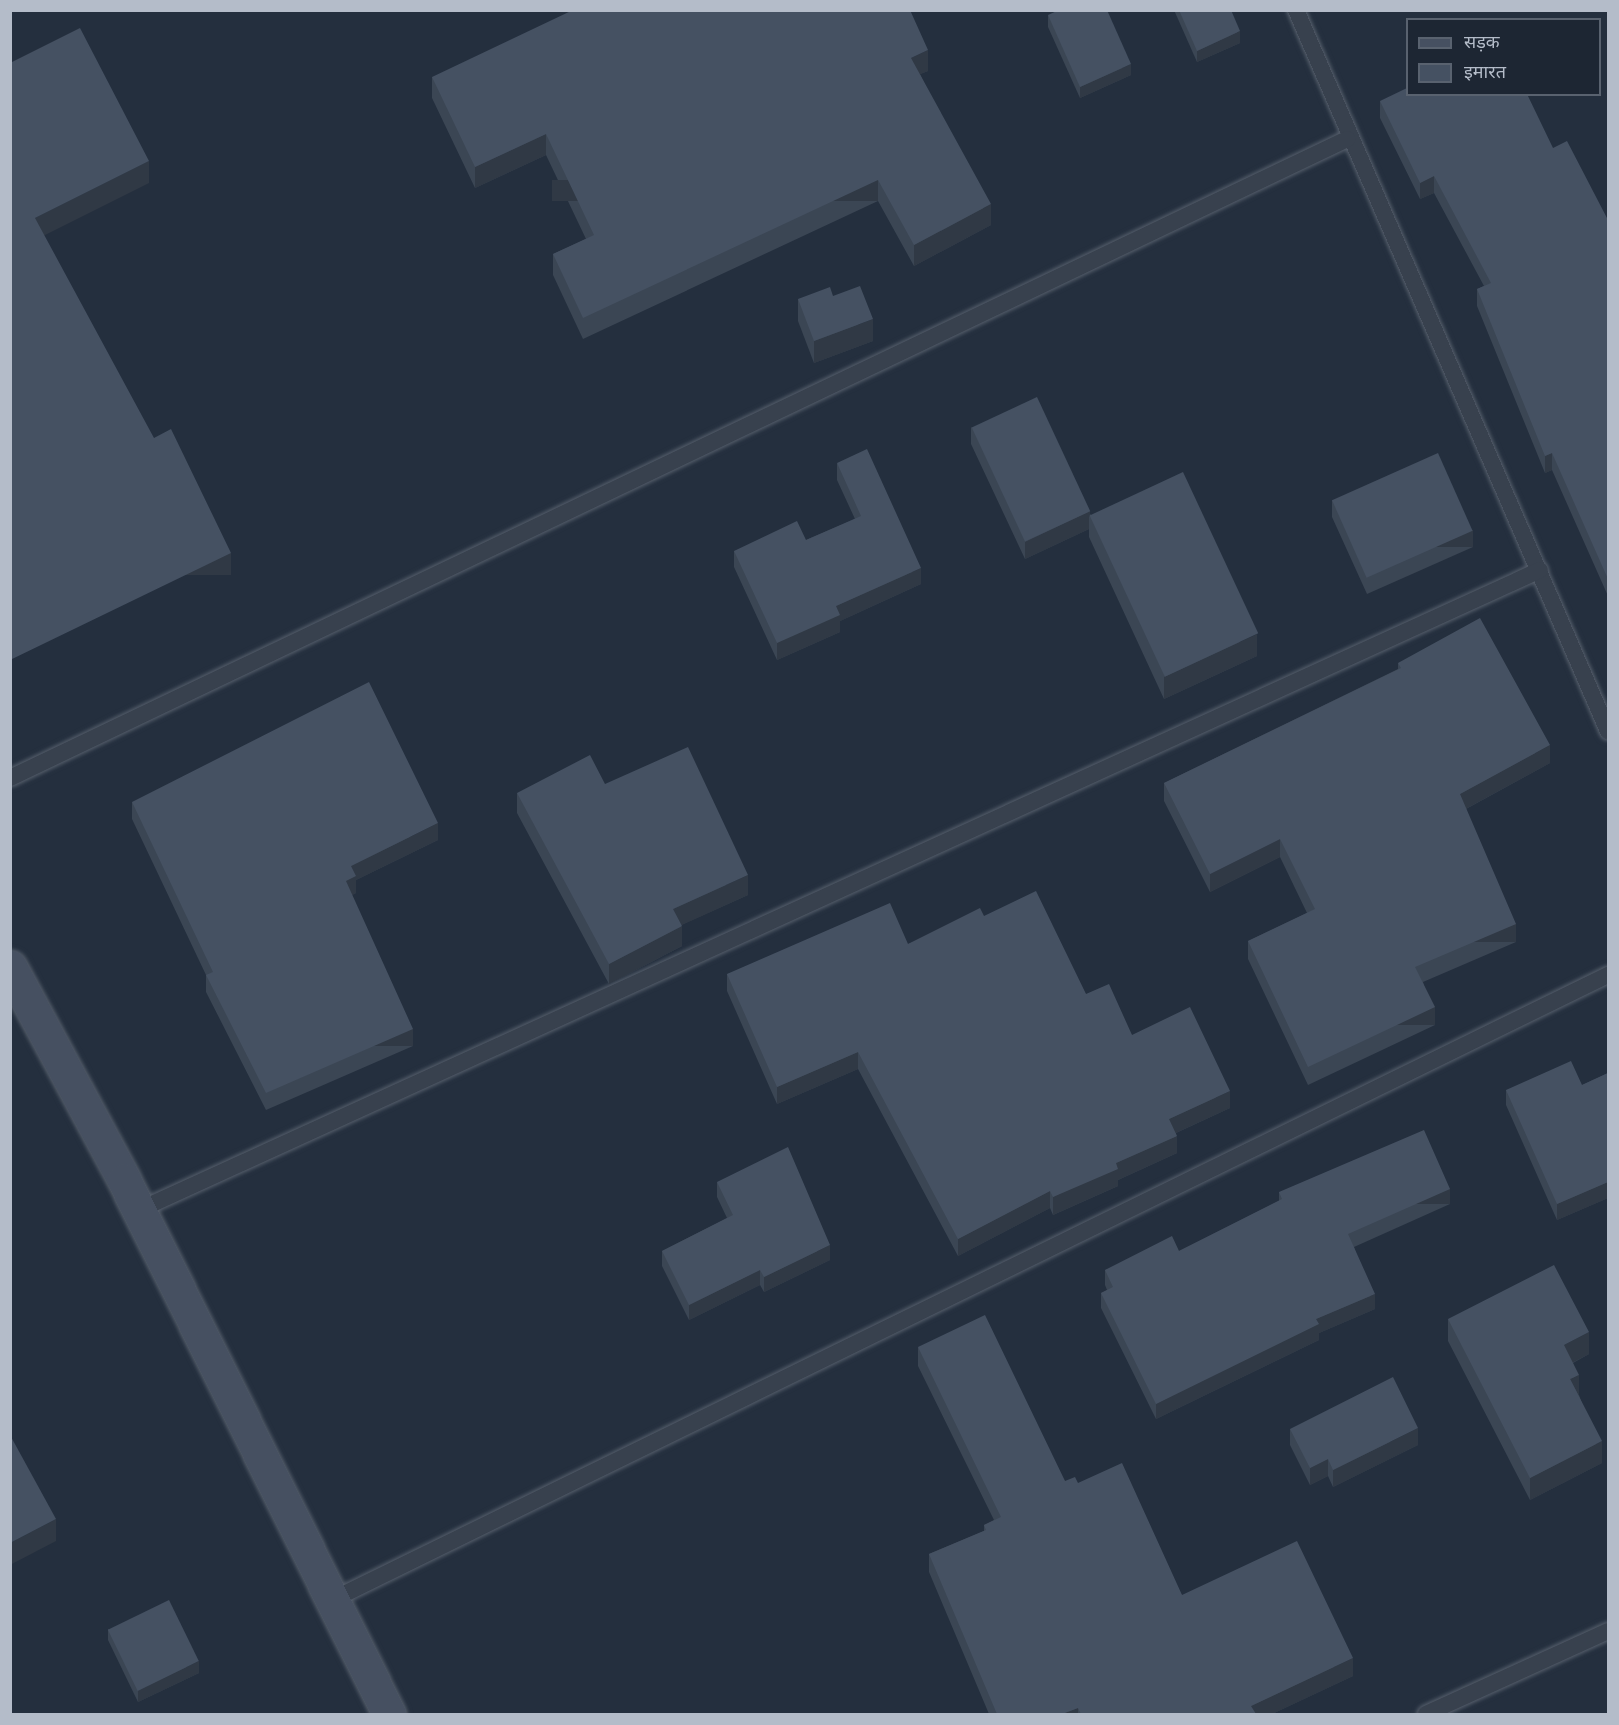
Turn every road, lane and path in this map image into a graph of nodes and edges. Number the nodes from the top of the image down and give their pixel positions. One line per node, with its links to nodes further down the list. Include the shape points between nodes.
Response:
1 (1296, 10): 2 (lane)
2 (1347, 139): 3 (lane); 5 (lane)
3 (1540, 570): 4 (lane); 8 (lane)
4 (1608, 731)
5 (10, 778)
6 (10, 967): 8 (street)
7 (1608, 975): 9 (lane)
8 (139, 1210): 9 (street)
9 (332, 1600): 11 (street)
10 (1608, 1631): 12 (lane)
11 (389, 1714)
12 (1426, 1714)

